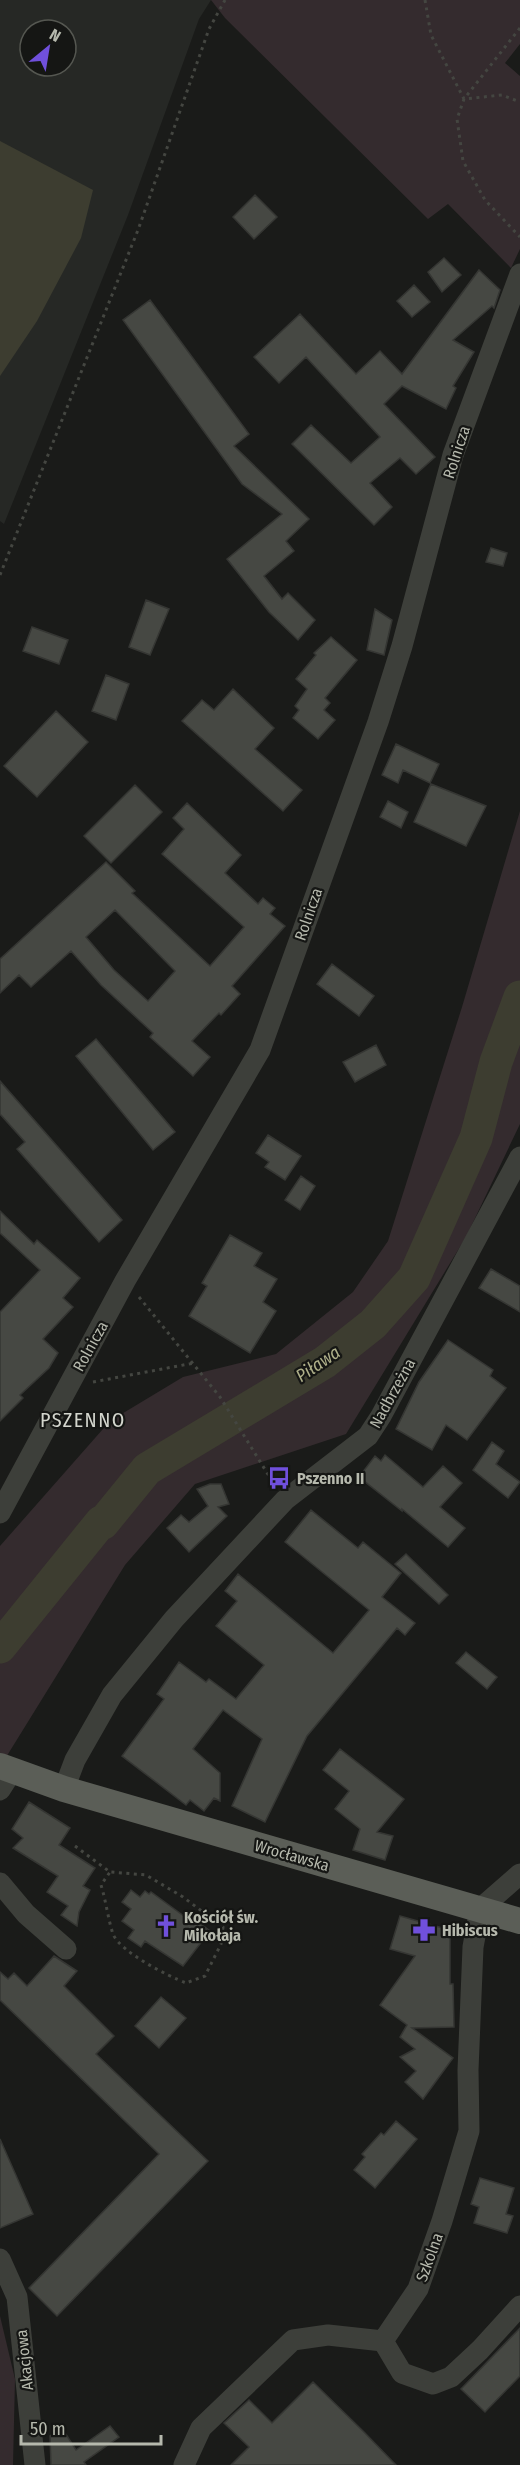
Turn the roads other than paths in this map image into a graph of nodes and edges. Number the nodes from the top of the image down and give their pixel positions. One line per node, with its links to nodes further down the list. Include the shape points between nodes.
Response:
1 (520, 274): 3 (street, Rolnicza, via 453,455 378,722 260,1050 125,1281)
2 (520, 1157): 5 (street, Nadbrzeżna, via 368,1436 285,1500 174,1619 112,1695 75,1760)
3 (0, 1513)
4 (3, 1773): 5 (main road, Wrocławska)
5 (64, 1789): 8 (main road, Wrocławska)
6 (520, 1874): 8 (street)
7 (0, 1883): 10 (street, via 26,1914)
8 (480, 1909): 9 (main road, Wrocławska); 13 (street, Szkolna, via 473,1947 469,2131 418,2289)
9 (520, 1921)
10 (66, 1949)
11 (0, 2259): 14 (street, Akacjowa, via 17,2297)
12 (520, 2306): 13 (street, via 451,2378 433,2384 402,2373)
13 (383, 2341): 15 (street, via 328,2335 294,2340 201,2428)
14 (35, 2465)
15 (184, 2465)

